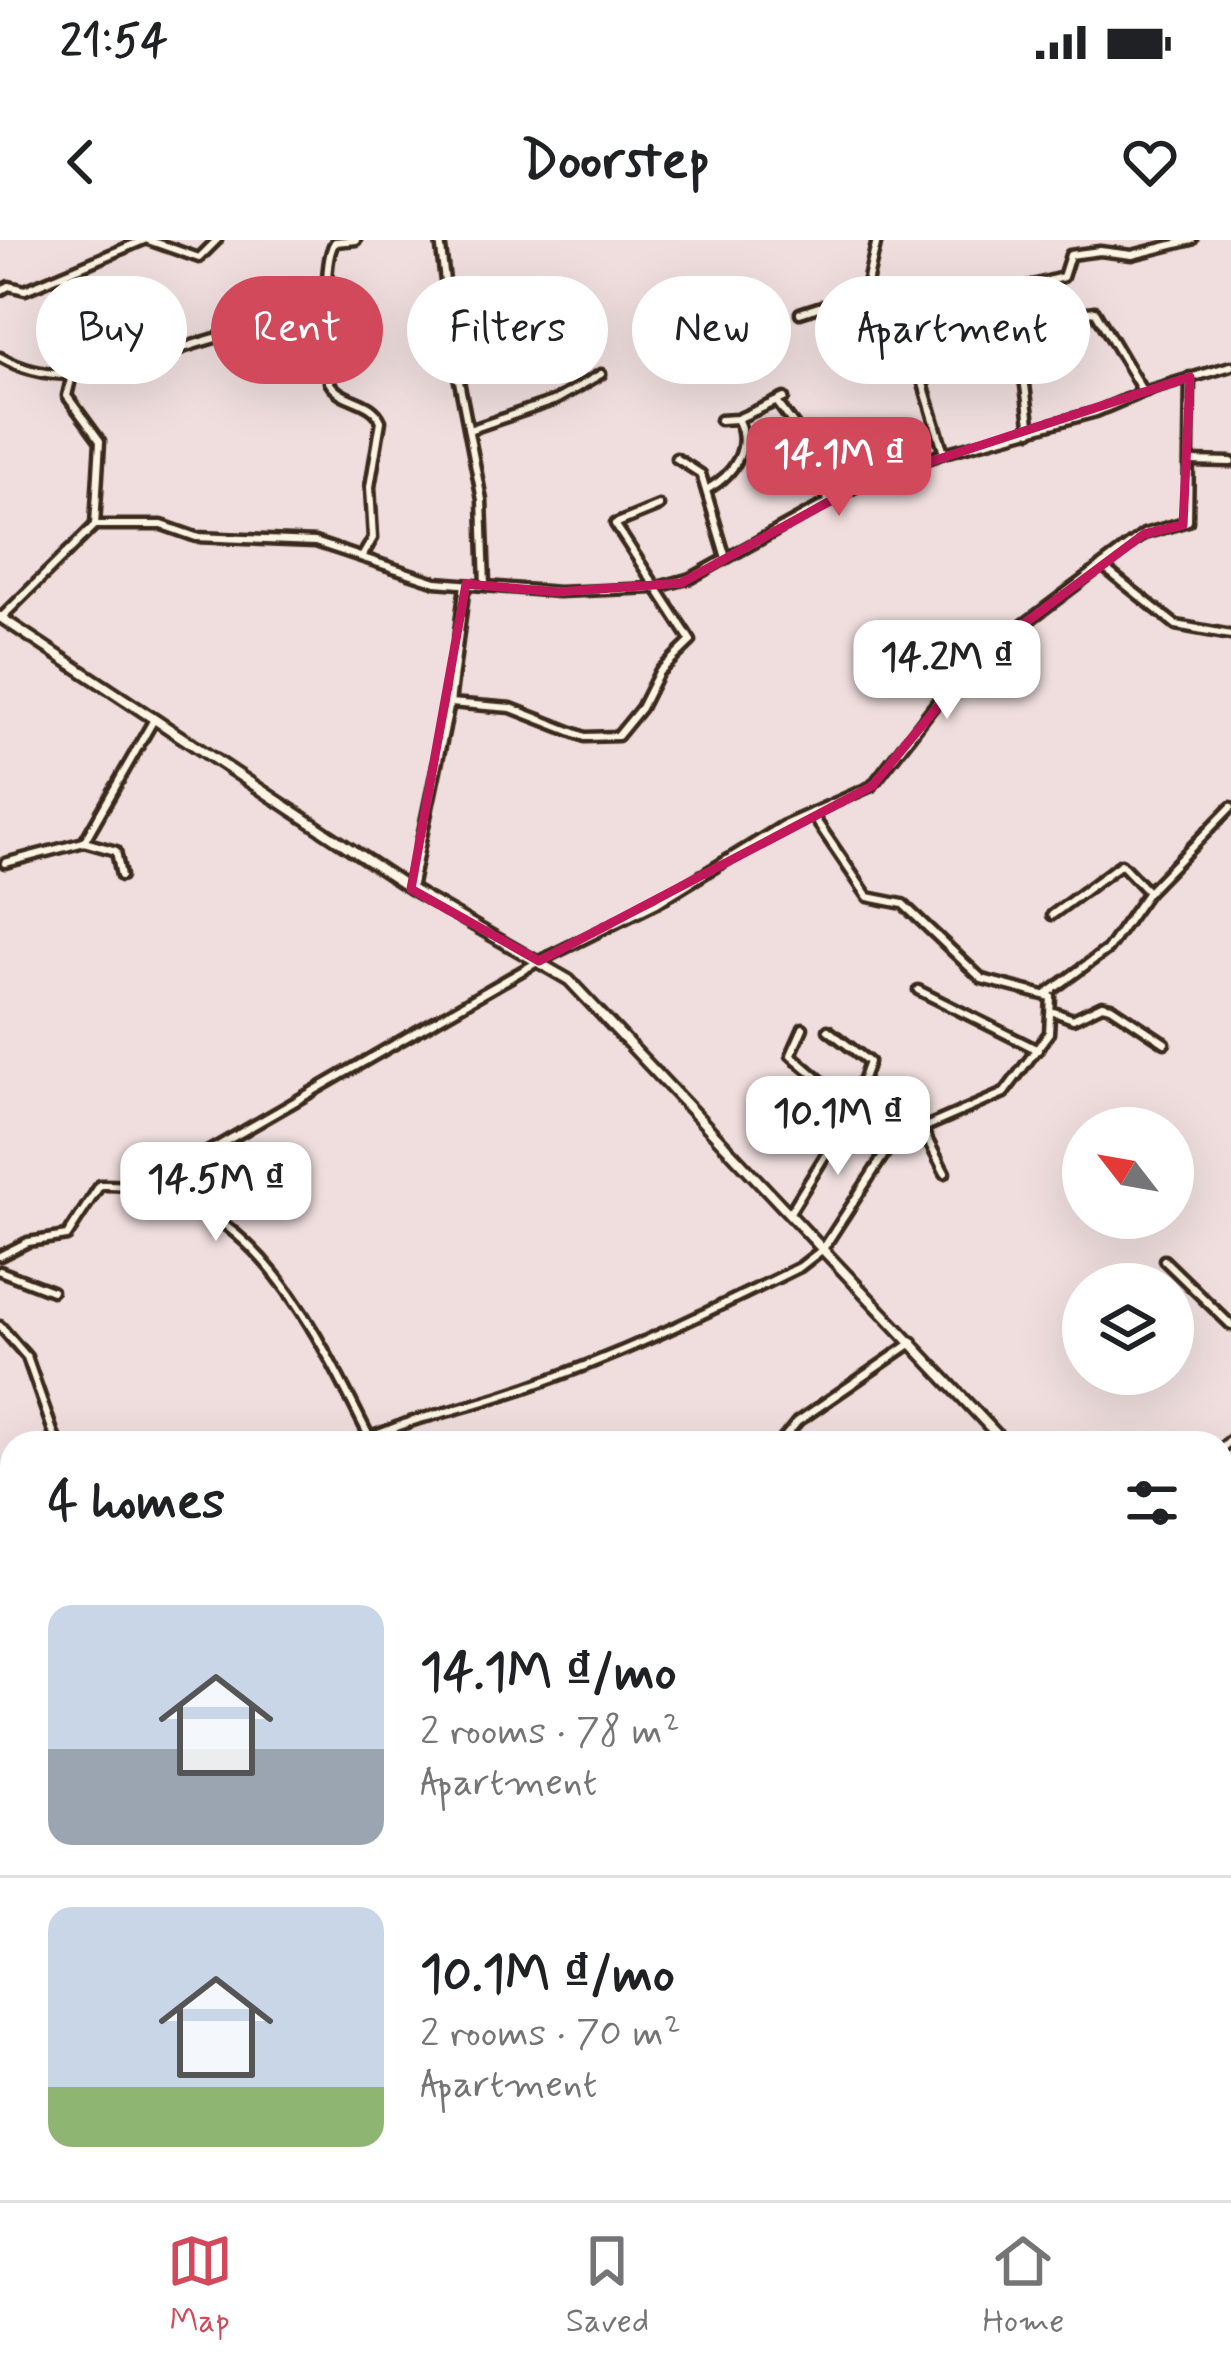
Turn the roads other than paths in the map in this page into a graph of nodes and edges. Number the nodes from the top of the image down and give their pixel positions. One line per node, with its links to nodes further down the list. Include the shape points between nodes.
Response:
1 (146, 240): 2 (street, via 190,258); 7 (street)
2 (217, 240)
3 (356, 240): 8 (street, via 334,242)
4 (440, 240): 25 (street)
5 (877, 240): 12 (street, via 865,292)
6 (1192, 240): 9 (street, via 1132,255 1070,255)
7 (64, 274): 10 (street)
8 (328, 276)
9 (1063, 276)
10 (0, 291)
11 (1090, 312): 22 (street)
12 (800, 313)
13 (0, 357): 15 (street)
14 (1231, 366): 16 (street)
15 (36, 375)
16 (1190, 377): 22 (street); 29 (street)
17 (67, 384): 34 (street, via 100,441)
18 (332, 384): 35 (street, via 381,421 370,487 373,538)
19 (584, 384): 25 (street)
20 (923, 384): 27 (street)
21 (1025, 384): 26 (street)
22 (1143, 392): 26 (street)
23 (737, 419): 24 (street); 31 (street, via 741,454); 32 (street, via 781,400 812,449)
24 (719, 420)
25 (469, 430): 39 (street)
26 (1031, 431): 27 (street)
27 (944, 452): 32 (street)
28 (676, 458): 31 (street, via 698,470)
29 (1190, 461): 30 (street); 37 (street, via 1188,521 1150,531)
30 (1231, 462)
31 (708, 489): 36 (street)
32 (829, 501): 36 (street)
33 (659, 506): 40 (street, via 614,524)
34 (95, 525): 35 (street, via 315,542); 41 (street)
35 (362, 556): 38 (street)
36 (726, 558): 40 (street)
37 (1102, 566): 42 (street, via 1177,626); 46 (street, via 960,672 876,784)
38 (466, 584): 39 (street); 43 (street)
39 (485, 585): 40 (street)
40 (654, 589): 43 (street, via 691,640 659,672 618,736 585,737 512,708)
41 (0, 617): 44 (street)
42 (1231, 634)
43 (450, 703): 50 (street)
44 (153, 721): 47 (street); 50 (street)
45 (1231, 807): 51 (street)
46 (812, 813): 53 (street); 55 (street, via 868,897 903,904 982,980)
47 (85, 842): 48 (street); 49 (street, via 116,851)
48 (5, 863)
49 (121, 876)
50 (411, 889): 53 (street)
51 (1148, 892): 52 (street, via 1121,864); 55 (street, via 1108,950)
52 (1052, 916)
53 (539, 961): 65 (street, via 190,1162); 66 (street, via 578,988)
54 (918, 989): 60 (street)
55 (1048, 993): 56 (street)
56 (1054, 1012): 59 (street, via 1072,1018 1111,1007); 60 (street)
57 (803, 1028): 61 (street, via 791,1055)
58 (828, 1030): 61 (street, via 869,1062)
59 (1166, 1042)
60 (1038, 1050): 62 (street, via 994,1101)
61 (850, 1110): 63 (street); 66 (street)
62 (922, 1129): 63 (street); 64 (street)
63 (893, 1141): 68 (street)
64 (945, 1173)
65 (154, 1193): 69 (street, via 100,1185 67,1236); 77 (street, via 205,1212 254,1246 325,1348)
66 (789, 1214): 68 (street)
67 (0, 1245): 69 (street)
68 (823, 1249): 75 (street); 78 (street, via 626,1353)
69 (3, 1254)
70 (1164, 1260): 73 (street)
71 (0, 1271): 72 (street)
72 (52, 1291)
73 (1231, 1325)
74 (0, 1327): 76 (street, via 27,1358)
75 (913, 1342): 79 (street); 80 (street)
76 (53, 1431)
77 (367, 1431)
78 (384, 1431)
79 (790, 1431)
80 (994, 1431)

